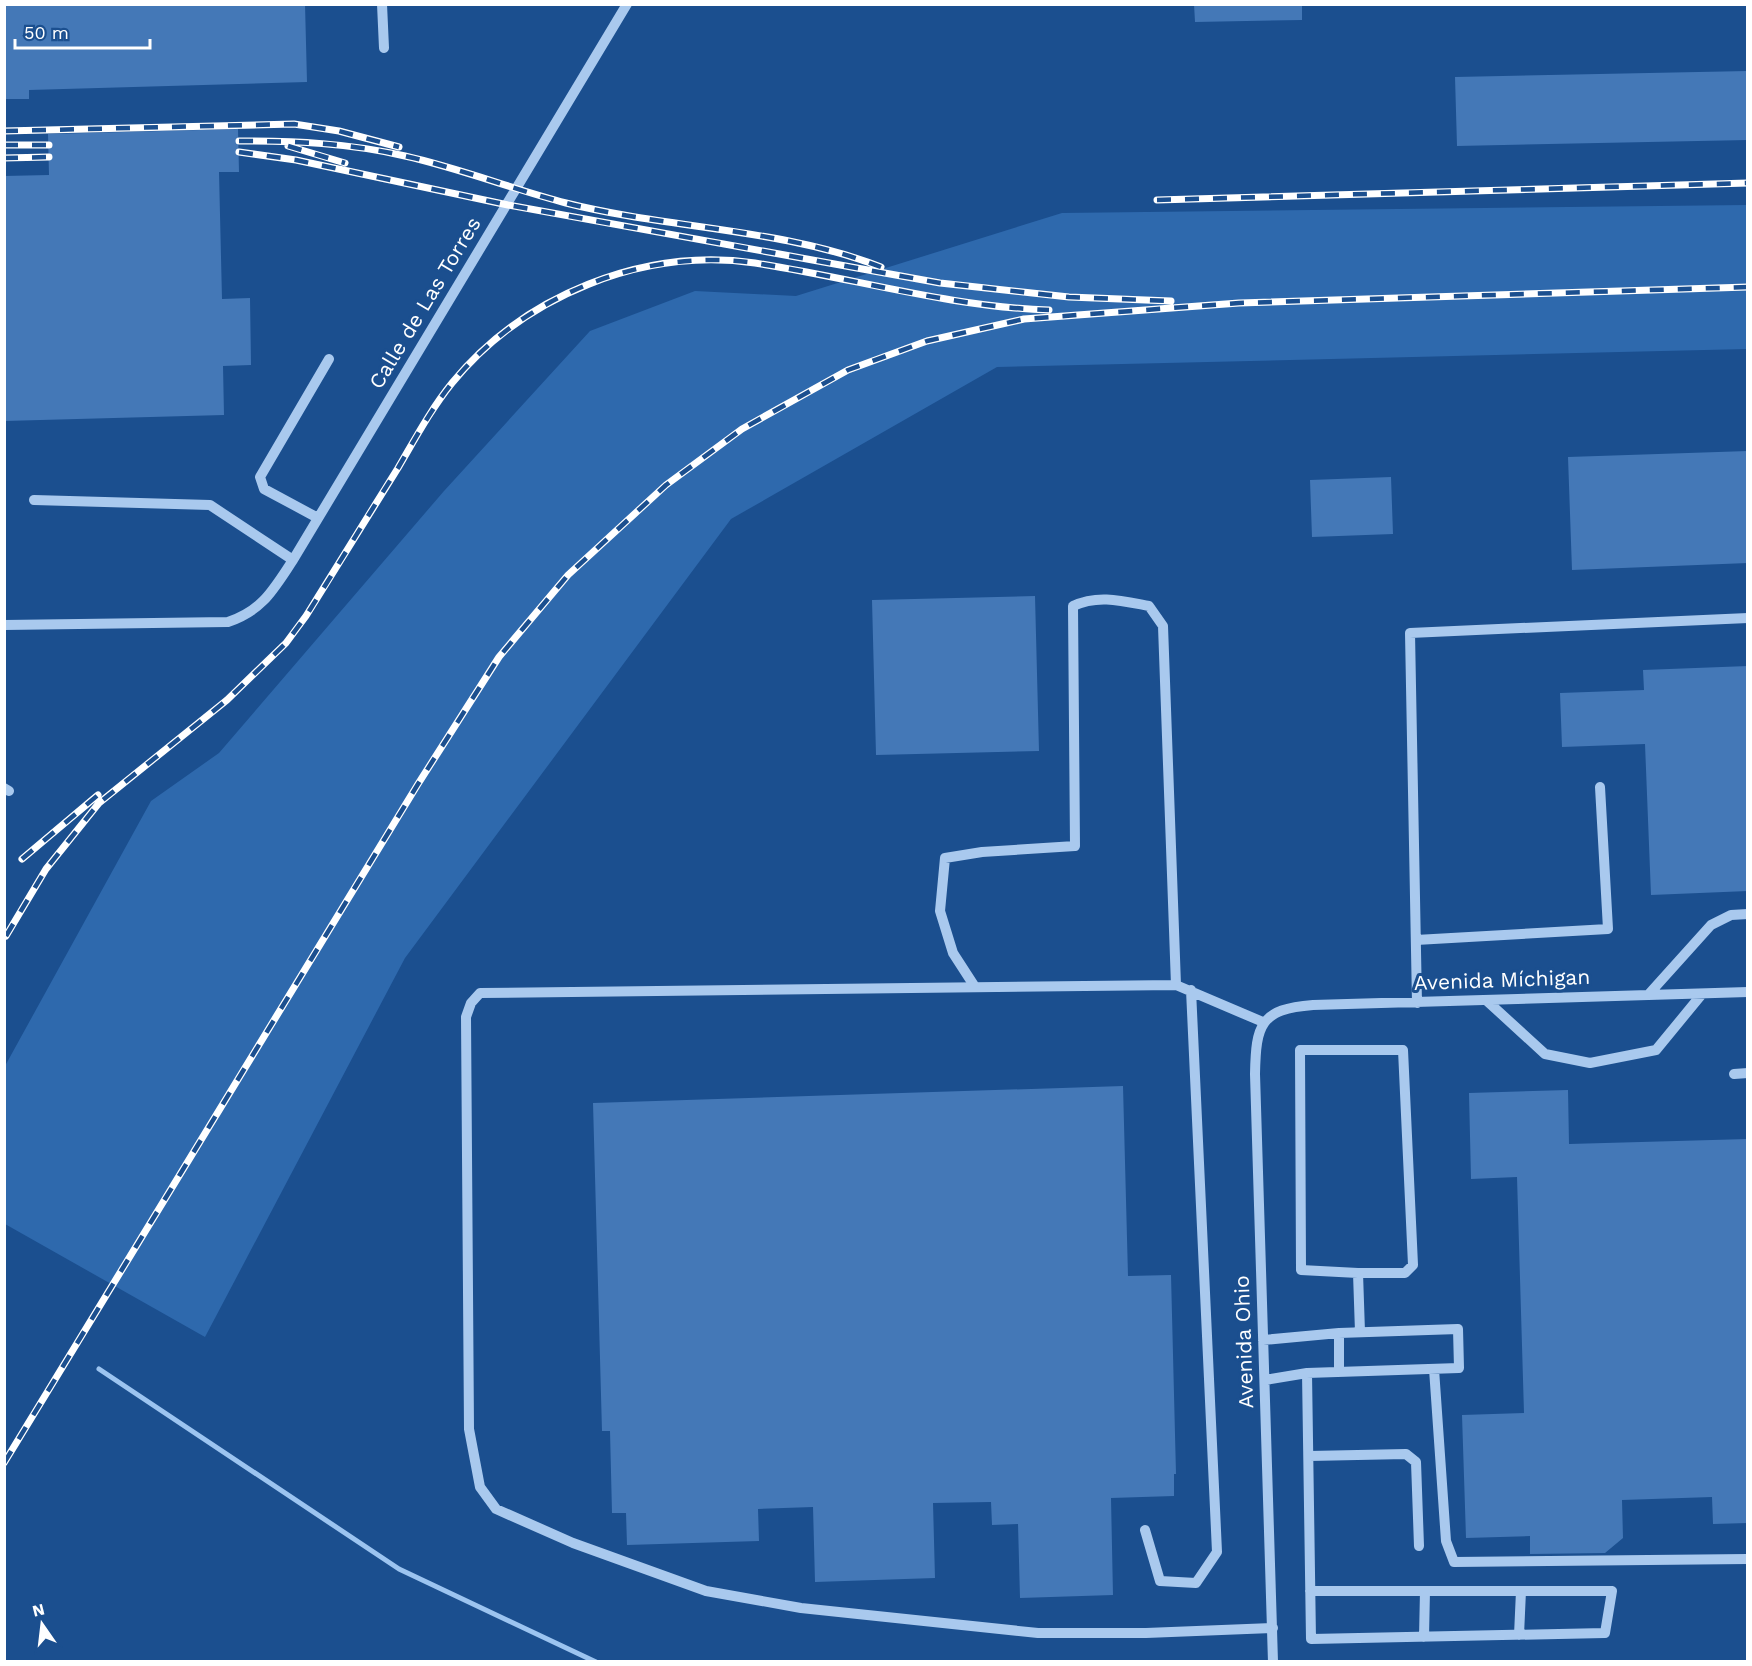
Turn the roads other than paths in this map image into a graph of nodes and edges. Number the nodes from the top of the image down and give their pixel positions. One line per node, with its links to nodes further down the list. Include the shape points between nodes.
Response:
1 (382, 4): 3 (street)
2 (627, 4): 6 (street, Calle de Las Torres)
3 (384, 48)
4 (329, 359): 6 (street, via 260,477 264,489)
5 (34, 501): 7 (street, via 210,505)
6 (318, 518): 7 (street, Calle de Las Torres)
7 (293, 560): 9 (street, Calle de Las Torres, via 266,600 248,615 228,622)
8 (1748, 618): 12 (street, via 1410,633)
9 (4, 624)
10 (1600, 787): 12 (street, via 1608,929)
11 (1748, 915): 18 (street, via 1731,915 1711,925)
12 (1416, 940): 20 (street)
13 (1176, 985): 14 (street); 14 (street, via 1163,626 1149,606 1088,599 1073,606 1075,846 945,858 940,911 952,953); 15 (street)
14 (975, 987): 39 (street, via 480,993 466,1017 469,1429 480,1487 496,1509 573,1543 706,1591 757,1601 887,1619 1038,1633)
15 (1191, 990): 21 (street); 33 (street, via 1217,1552 1196,1583 1160,1581)
16 (1748, 992): 17 (street, Avenida Míchigan)
17 (1702, 994): 18 (street, Avenida Míchigan); 19 (street, via 1656,1050 1590,1063 1545,1054)
18 (1648, 995): 19 (street, Avenida Míchigan)
19 (1486, 1000): 20 (street, Avenida Míchigan)
20 (1417, 1003): 21 (street, Avenida Míchigan, via 1294,1006)
21 (1263, 1022): 27 (street, Avenida Ohio, via 1255,1045)
22 (1748, 1073): 23 (street)
23 (1734, 1074)
24 (1358, 1273): 24 (street, via 1301,1270 1300,1050 1403,1050 1413,1264 1405,1273); 25 (street)
25 (1360, 1332): 26 (street); 28 (street, via 1458,1329 1460,1368)
26 (1339, 1333): 27 (street); 29 (street)
27 (1263, 1340): 31 (street, Avenida Ohio)
28 (1434, 1369): 29 (street); 35 (street, via 1446,1541 1454,1562)
29 (1339, 1372): 30 (street)
30 (1307, 1373): 31 (street); 32 (street)
31 (1264, 1380): 39 (street, Avenida Ohio)
32 (1309, 1456): 34 (street, via 1406,1454 1416,1462); 36 (street)
33 (1145, 1530)
34 (1419, 1546)
35 (1748, 1559)
36 (1310, 1591): 37 (street); 41 (street, via 1311,1639)
37 (1425, 1591): 38 (street); 41 (street)
38 (1521, 1591): 40 (street); 40 (street, via 1612,1591 1605,1633)
39 (1273, 1628): 42 (street, Avenida Ohio)
40 (1519, 1635): 41 (street)
41 (1424, 1637)
42 (1273, 1662)

